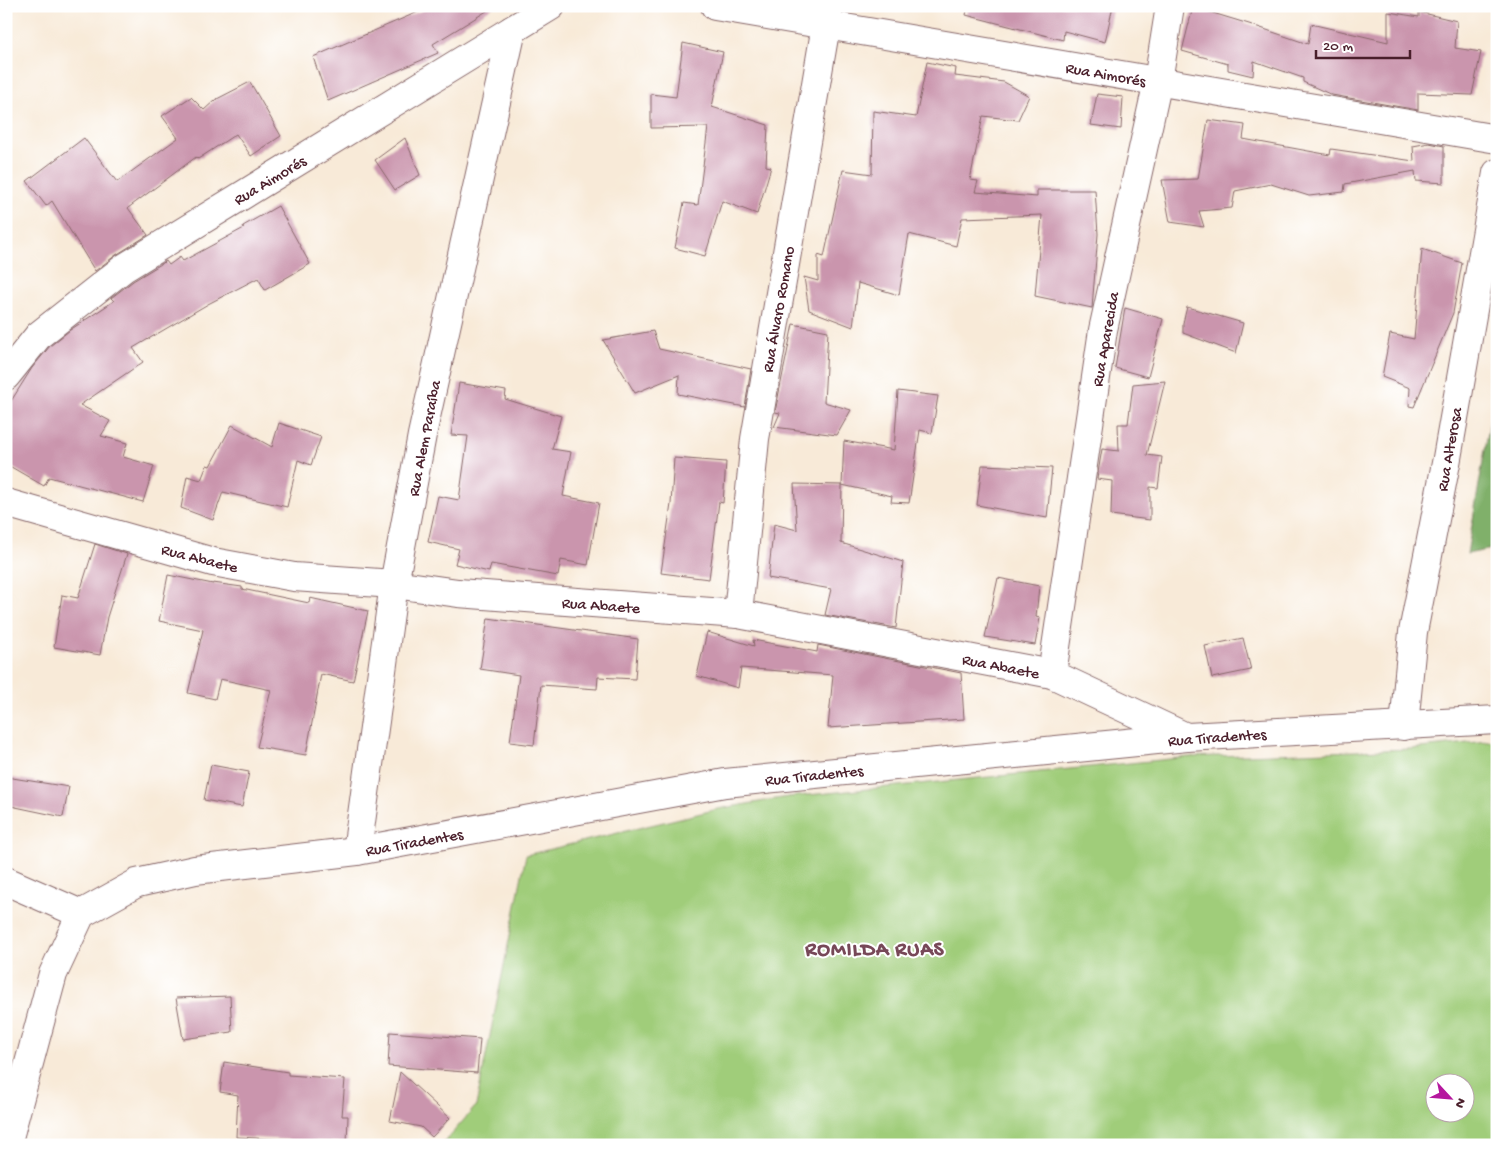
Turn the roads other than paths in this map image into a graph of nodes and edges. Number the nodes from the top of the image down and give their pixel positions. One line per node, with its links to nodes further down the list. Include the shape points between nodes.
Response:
1 (551, 6): 5 (street, Rua Aimorés)
2 (715, 6): 4 (street, Rua Aimorés)
3 (1170, 6): 6 (street, Rua Aparecida)
4 (827, 16): 6 (street, Rua Aimorés); 12 (street, Rua Álvaro Romano, via 755,440)
5 (512, 30): 9 (street, Rua Aimorés, via 124,268 39,335); 11 (street, Rua Alem Paraíba, via 422,435)
6 (1158, 82): 7 (street, Rua Aimorés); 13 (street, Rua Aparecida, via 1104,330)
7 (1497, 139)
8 (1497, 173): 15 (street, Rua Alterosa, via 1413,632)
9 (6, 376)
10 (6, 503): 11 (street, Rua Abaete, via 213,562 294,577)
11 (394, 584): 12 (street, Rua Abaete, via 458,593); 17 (street, Rua Alem Paraíba)
12 (738, 614): 13 (street, Rua Abaete)
13 (1052, 674): 16 (street, Rua Abaete)
14 (1497, 720): 15 (street, Rua Tiradentes)
15 (1404, 726): 16 (street, Rua Tiradentes)
16 (1187, 737): 17 (street, Rua Tiradentes, via 725,783)
17 (357, 851): 19 (street, Rua Tiradentes, via 195,870 138,883)
18 (6, 881): 19 (street)
19 (81, 914): 20 (street, via 53,974)
20 (7, 1145)

